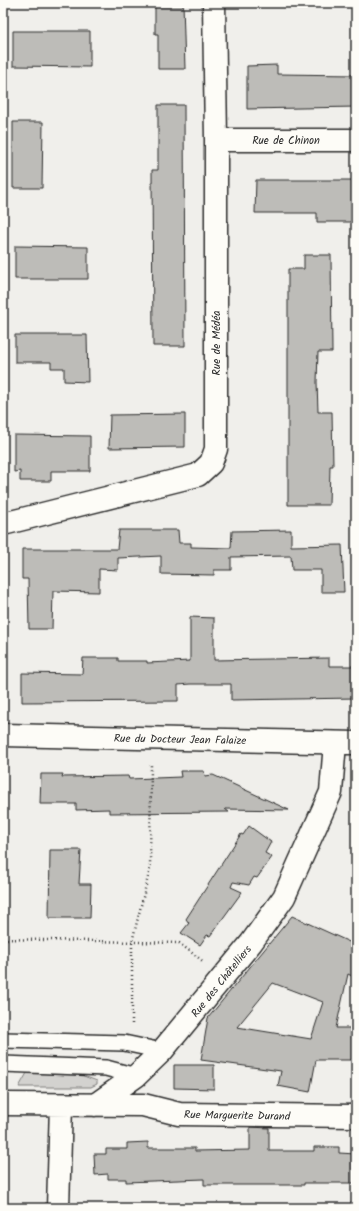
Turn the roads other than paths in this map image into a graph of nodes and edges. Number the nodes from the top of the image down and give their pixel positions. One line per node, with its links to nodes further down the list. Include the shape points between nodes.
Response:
1 (214, 3): 2 (street, Rue de Médéa)
2 (216, 140): 3 (street, Rue de Chinon); 4 (street, Rue de Médéa, via 216,449 211,463 198,475)
3 (356, 140)
4 (3, 524)
5 (3, 735): 6 (street, Rue du Docteur Jean Falaize)
6 (346, 743): 8 (street, Rue des Châtelliers, via 331,792 284,897 246,949)
7 (3, 1040): 8 (lane, via 124,1043)
8 (162, 1051): 10 (street, Rue des Châtelliers)
9 (3, 1064): 10 (lane, via 106,1068)
10 (136, 1076): 13 (street, Rue des Châtelliers)
11 (3, 1104): 12 (street)
12 (61, 1105): 13 (street); 15 (street)
13 (95, 1105): 14 (street, Rue Marguerite Durand, via 143,1105 178,1114)
14 (356, 1116)
15 (58, 1208)

